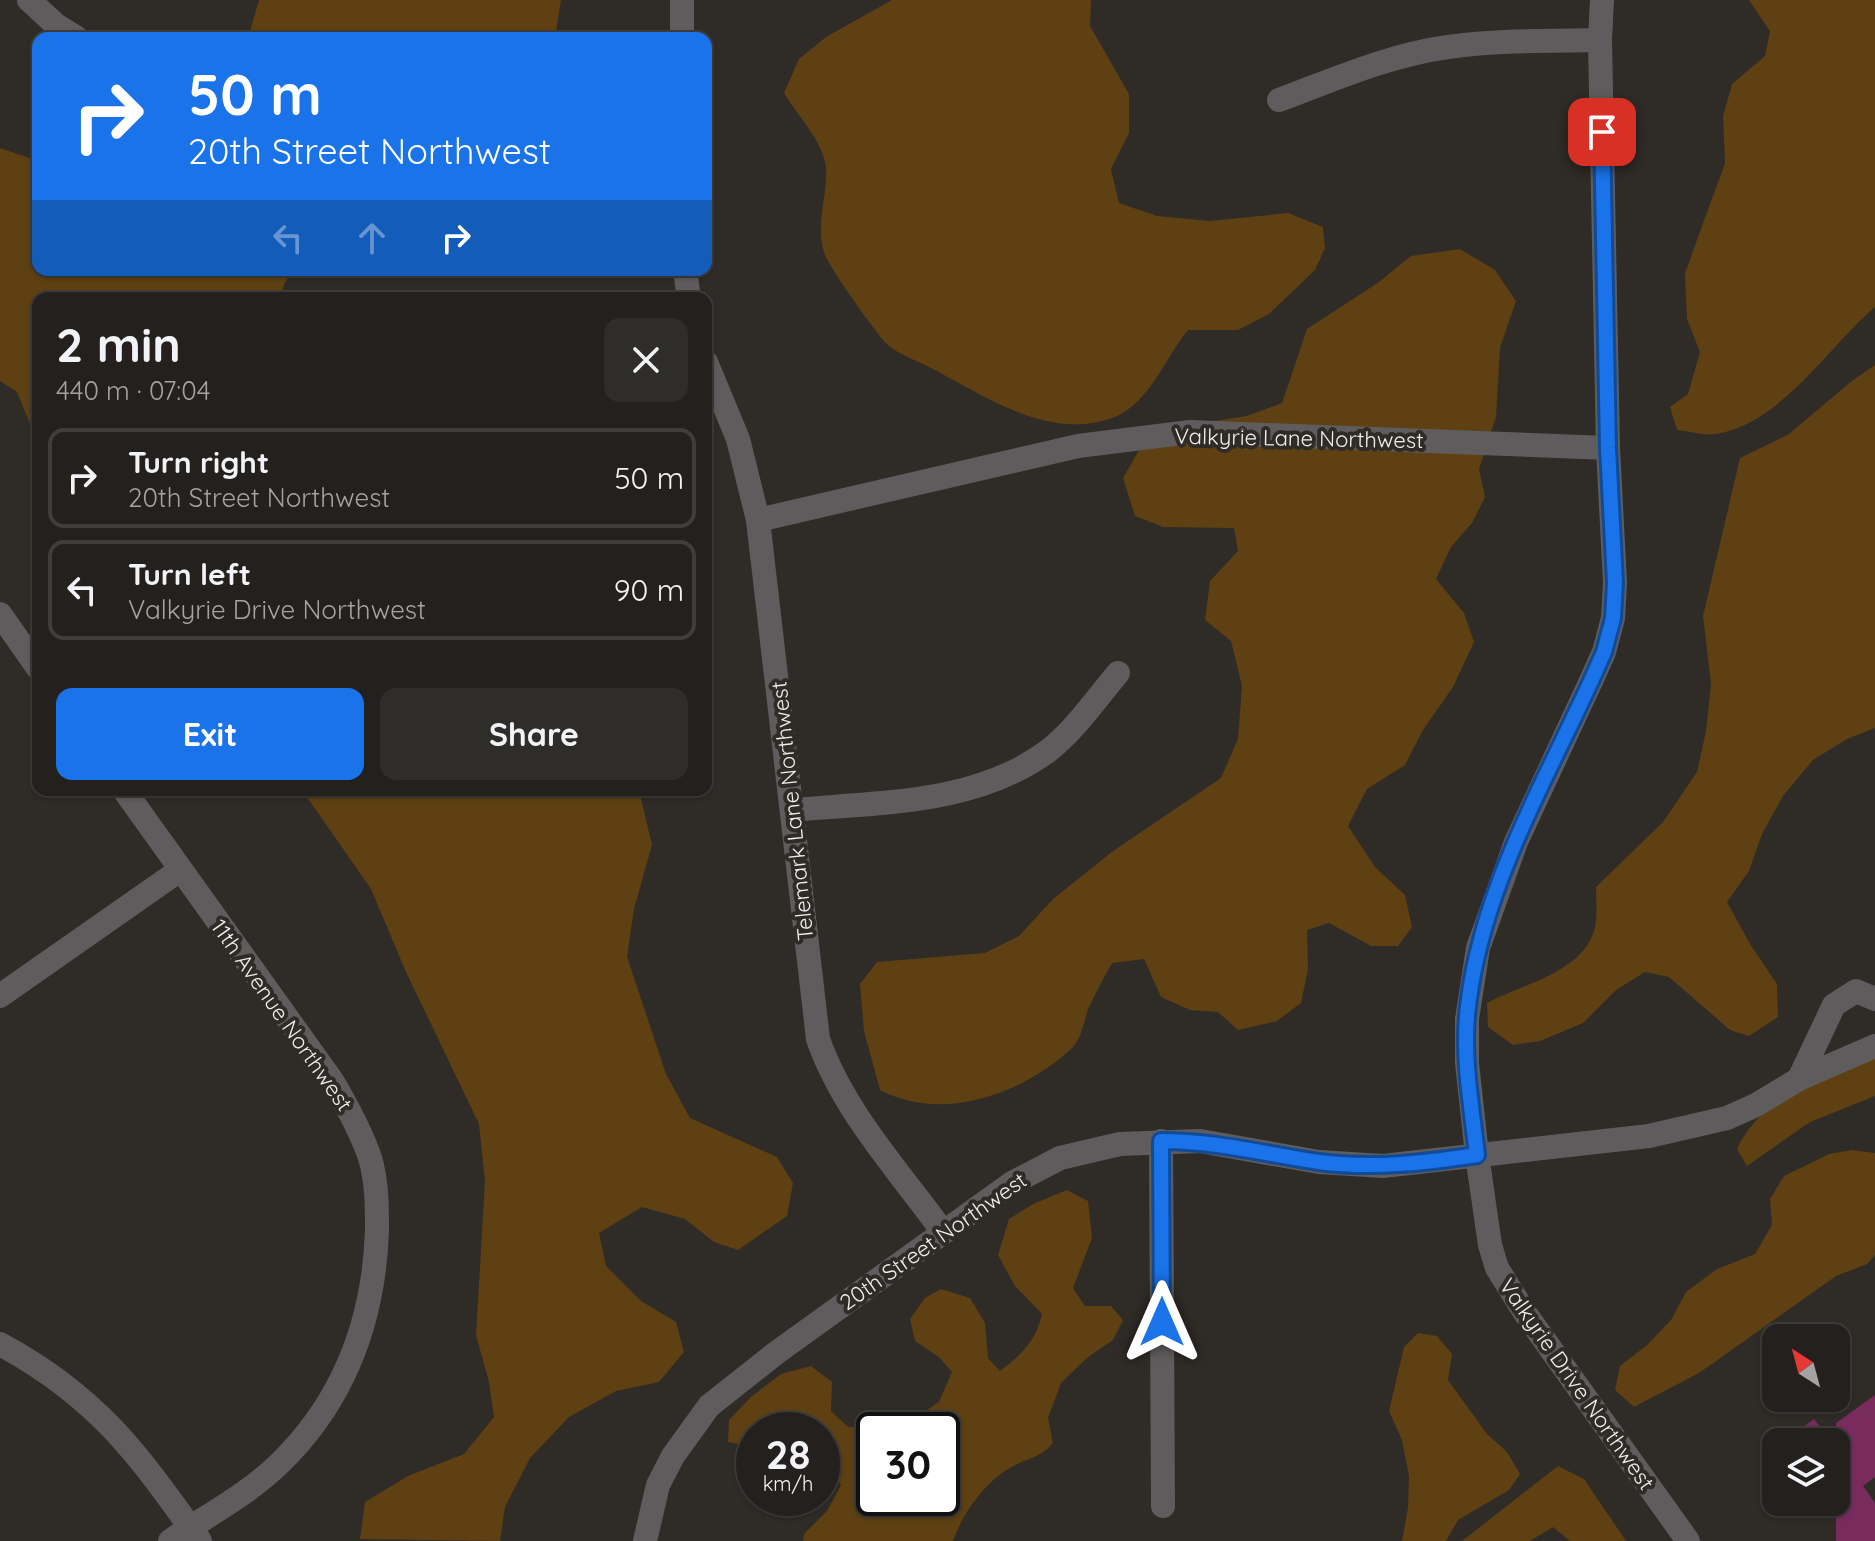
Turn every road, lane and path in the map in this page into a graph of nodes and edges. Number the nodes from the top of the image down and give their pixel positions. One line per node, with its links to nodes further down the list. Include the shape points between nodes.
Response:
1 (29, 0): 4 (street)
2 (682, 0): 5 (street)
3 (1602, 0): 6 (street, Valkyrie Drive Northwest)
4 (67, 32)
5 (682, 32)
6 (1600, 40): 7 (street, via 1446,47 1370,66); 9 (street, Valkyrie Drive Northwest)
7 (1279, 100)
8 (712, 376): 10 (street, Telemark Lane Northwest, via 738,439)
9 (1608, 448): 10 (street, Valkyrie Lane Northwest, via 1190,432 1078,446); 22 (street, Valkyrie Drive Northwest, via 1613,618 1604,652 1500,881 1478,948 1467,1063)
10 (758, 520): 15 (street, Telemark Lane Northwest)
11 (0, 614): 12 (street)
12 (32, 659)
13 (1118, 673): 15 (street, via 1063,738 1006,776 942,796)
14 (128, 796): 16 (street, 11th Avenue Northwest)
15 (793, 810): 23 (street, Telemark Lane Northwest, via 822,1050 851,1106)
16 (180, 870): 17 (street); 26 (street, 11th Avenue Northwest, via 333,1082 371,1160 377,1202 376,1251 361,1334 327,1409 277,1467)
17 (0, 996)
18 (1875, 999): 20 (street, via 1856,991 1834,1005)
19 (1875, 1046): 20 (street, 20th Street Northwest)
20 (1799, 1079): 22 (street, 20th Street Northwest, via 1756,1105 1697,1127)
21 (1161, 1141): 22 (street, 20th Street Northwest, via 1200,1141 1366,1166); 23 (street, 20th Street Northwest, via 1060,1158 1012,1183); 25 (street)
22 (1477, 1155): 29 (street, Valkyrie Drive Northwest, via 1490,1245 1503,1279)
23 (943, 1232): 28 (street, 20th Street Northwest, via 709,1406 658,1485)
24 (0, 1344): 26 (street, via 88,1402 145,1464)
25 (1163, 1506)
26 (195, 1534): 27 (street, 11th Avenue Northwest)
27 (170, 1541)
28 (645, 1541)
29 (1688, 1541)

